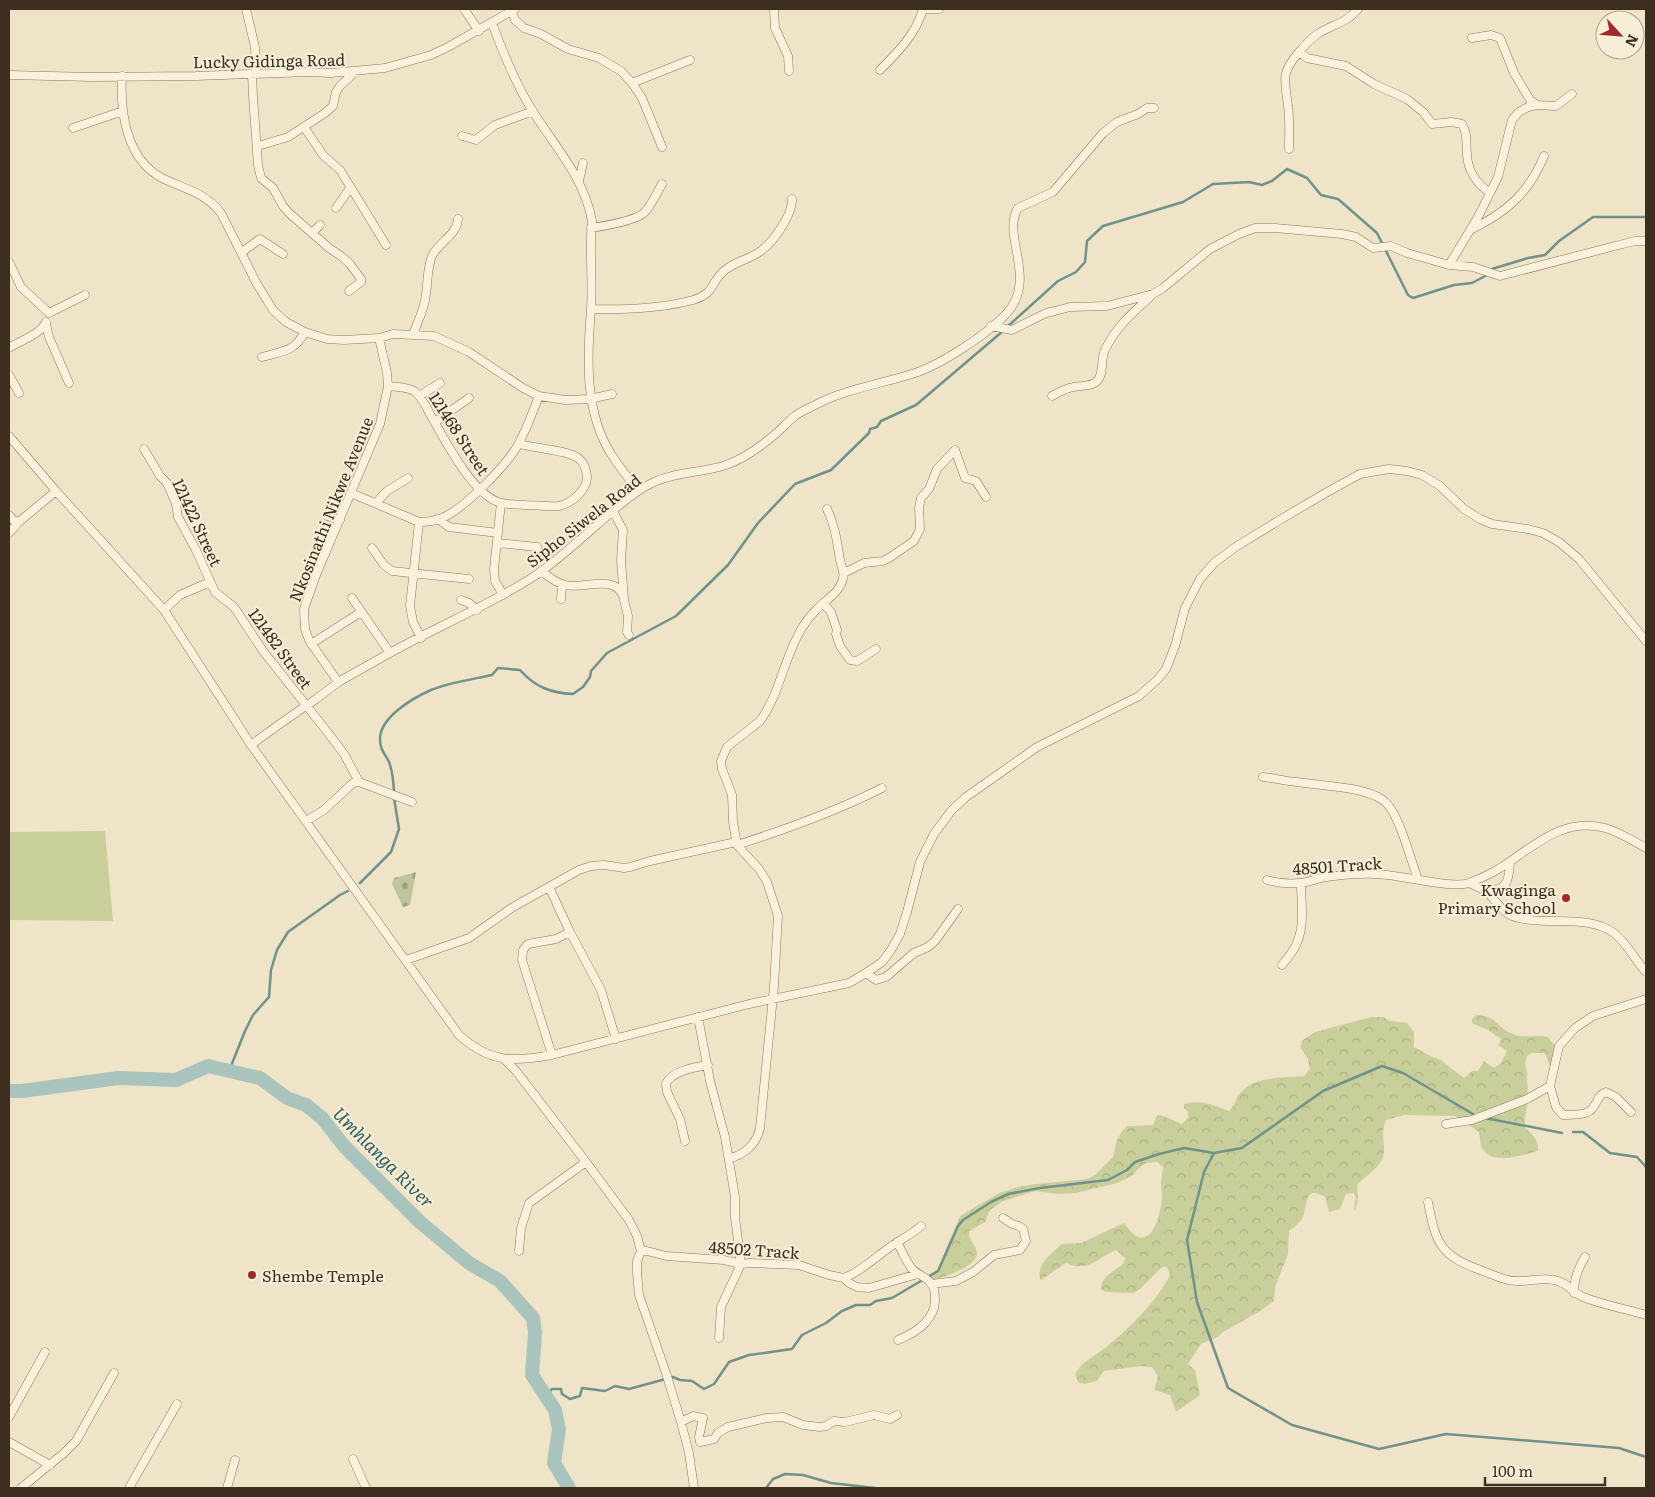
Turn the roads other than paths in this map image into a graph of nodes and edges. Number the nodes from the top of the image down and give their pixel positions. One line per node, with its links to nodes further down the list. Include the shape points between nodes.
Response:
1 (246, 9): 17 (street, via 255,47)
2 (464, 9): 10 (street)
3 (513, 9): 9 (street, Lucky Gidinga Road); 20 (street, via 515,20 524,28 568,49 599,58 621,71)
4 (774, 9): 16 (street, via 775,28 788,56)
5 (923, 9): 14 (street, via 910,37)
6 (927, 9): 7 (street)
7 (939, 9)
8 (1358, 9): 12 (street, via 1344,22 1316,35)
9 (492, 23): 10 (street, Lucky Gidinga Road); 25 (street, via 517,85)
10 (479, 30): 15 (street, Lucky Gidinga Road, via 425,56 385,68)
11 (1472, 38): 22 (street, via 1491,35 1500,38 1514,74 1530,100)
12 (1299, 52): 31 (street, via 1286,68 1285,75); 37 (street, via 1307,58 1346,66 1374,84 1407,99 1432,124 1462,124 1468,165 1481,187)
13 (690, 60): 20 (street)
14 (880, 70)
15 (356, 71): 17 (street, Lucky Gidinga Road); 26 (street, via 336,92 333,106)
16 (789, 71)
17 (254, 73): 19 (street, Lucky Gidinga Road); 29 (street)
18 (9, 75): 19 (street, Lucky Gidinga Road)
19 (122, 76): 24 (street)
20 (632, 83): 30 (street, via 642,98)
21 (1572, 94): 22 (street, via 1556,106)
22 (1537, 105): 37 (street, via 1528,107 1512,120 1498,177)
23 (1154, 108): 57 (street, Sipho Siwela Road, via 1116,122 1103,132 1053,192 1018,208 1013,222 1020,266 1020,291)
24 (123, 111): 27 (street); 47 (street, via 130,140 140,158 154,173 214,204)
25 (532, 112): 28 (street, via 495,125 476,140); 34 (street)
26 (304, 126): 29 (street, via 280,141); 36 (street, via 315,145 340,170)
27 (73, 128)
28 (462, 136)
29 (258, 146): 44 (street, via 261,178 273,188 289,213)
30 (662, 148)
31 (1289, 149)
32 (1544, 156): 43 (street, via 1536,176 1519,196 1495,217)
33 (583, 163): 34 (street)
34 (579, 181): 42 (street, via 590,209)
35 (662, 184): 42 (street, via 643,214)
36 (350, 188): 39 (street); 46 (street)
37 (1489, 192): 43 (street)
38 (792, 200): 54 (street, via 790,213 768,244 726,269 703,296 648,308)
39 (336, 208)
40 (458, 219): 59 (street, via 454,232 433,255 428,268 425,302)
41 (320, 225): 44 (street)
42 (591, 228): 54 (street)
43 (1470, 230): 50 (street)
44 (312, 233): 51 (street, via 342,256 361,279)
45 (1646, 241): 50 (street, via 1610,247 1500,276 1464,265)
46 (386, 245)
47 (242, 252): 48 (street, via 260,239); 58 (street, via 273,310 286,322)
48 (283, 254)
49 (9, 262): 55 (street, via 21,287)
50 (1450, 265): 52 (street, via 1392,246 1373,248 1356,237 1342,234 1255,228 1210,249)
51 (349, 291)
52 (1153, 294): 57 (street, via 1107,306 1070,307 1012,330); 71 (street, via 1128,316 1113,335 1102,355 1099,380)
53 (85, 295): 55 (street)
54 (591, 309): 73 (street, via 588,324)
55 (49, 313): 56 (street)
56 (46, 324): 61 (street); 64 (street)
57 (995, 327): 81 (street, Sipho Siwela Road, via 934,366 842,393 795,415 755,450 728,464 676,474)
58 (306, 332): 60 (street, via 327,339); 62 (street, via 296,346)
59 (413, 334): 60 (street); 70 (street, via 450,342)
60 (379, 338): 66 (street, Nkosinathi Nikwe Avenue)
61 (9, 348)
62 (262, 357)
63 (9, 375): 67 (street)
64 (69, 383)
65 (440, 383): 69 (street)
66 (388, 386): 69 (street, 121468 Street, via 406,388); 82 (street, Nkosinathi Nikwe Avenue, via 380,424)
67 (19, 393)
68 (612, 394): 73 (street)
69 (420, 396): 74 (street, 121468 Street)
70 (539, 396): 73 (street, via 564,400); 76 (street)
71 (1052, 396)
72 (469, 398): 74 (street)
73 (590, 399): 81 (street, via 612,456)
74 (435, 422): 79 (street, 121468 Street, via 470,479)
75 (9, 436): 80 (street)
76 (519, 444): 79 (street); 85 (street, via 578,458 584,465 587,480 582,491 559,506)
77 (144, 449): 103 (street, 121422 Street, via 170,489 178,517)
78 (408, 478): 84 (street)
79 (480, 488): 85 (street, 121468 Street); 90 (street, via 449,514)
80 (56, 491): 92 (street); 112 (street)
81 (638, 491): 87 (street, Sipho Siwela Road)
82 (351, 493): 84 (street); 91 (street, Nkosinathi Nikwe Avenue)
83 (986, 497): 101 (street, via 976,482 965,478 955,450 937,469 929,489 920,498 920,529 914,541 883,561 864,563)
84 (376, 503): 93 (street)
85 (500, 503): 95 (street)
86 (827, 509): 101 (street)
87 (613, 510): 99 (street, Sipho Siwela Road); 109 (street, via 623,530)
88 (9, 514): 92 (street)
89 (328, 516): 91 (street)
90 (438, 519): 93 (street); 95 (street, via 450,527)
91 (340, 520): 118 (street, Nkosinathi Nikwe Avenue, via 307,596 305,630)
92 (20, 521): 94 (street)
93 (419, 522): 100 (street)
94 (9, 533)
95 (498, 533): 96 (street)
96 (497, 543): 97 (street); 105 (street, via 495,581)
97 (538, 547)
98 (372, 548): 100 (street, via 388,569)
99 (541, 571): 104 (street); 105 (street, Sipho Siwela Road)
100 (413, 573): 102 (street); 116 (street, via 410,606)
101 (844, 573): 110 (street, via 842,584)
102 (469, 579)
103 (210, 582): 111 (street, 121422 Street, via 215,592); 112 (street, via 180,595)
104 (562, 584): 107 (street); 109 (street, via 611,585 620,589)
105 (503, 595): 113 (street, Sipho Siwela Road)
106 (352, 598): 114 (street)
107 (561, 599)
108 (461, 600): 113 (street)
109 (624, 600): 115 (street)
110 (823, 603): 119 (street, via 831,612 840,646 850,660 857,661); 129 (street, via 797,636 760,721 731,742 723,753 722,769 732,794)
111 (234, 607): 122 (street, 121482 Street, via 262,651)
112 (164, 610): 123 (street)
113 (478, 610): 116 (street, Sipho Siwela Road)
114 (361, 612): 118 (street); 120 (street)
115 (629, 635)
116 (421, 638): 120 (street, Sipho Siwela Road)
117 (1646, 641): 143 (street, via 1578,559 1555,539 1538,531 1496,525 1480,519 1440,486 1416,473 1389,469 1356,476 1237,546 1210,567 1185,608 1166,668 1149,688 1037,747 951,811 934,834 920,862 907,912 892,950)
118 (311, 644): 121 (street, Nkosinathi Nikwe Avenue)
119 (876, 649)
120 (390, 653): 121 (street, Sipho Siwela Road)
121 (338, 682): 122 (street, Sipho Siwela Road)
122 (307, 705): 123 (street, Sipho Siwela Road); 125 (street, 121482 Street, via 344,754)
123 (251, 745): 128 (street)
124 (1263, 777): 132 (street, via 1337,786 1385,801 1394,812)
125 (358, 782): 127 (street); 128 (street)
126 (882, 788): 129 (street, via 801,824)
127 (412, 802)
128 (306, 821): 140 (street)
129 (736, 844): 136 (street, via 624,868 590,866); 144 (street, via 768,882 775,902 778,916)
130 (1646, 848): 131 (street, via 1605,828 1580,827 1554,832)
131 (1510, 862): 135 (street); 137 (street, via 1505,884)
132 (1418, 879): 134 (street, 48501 Track, via 1364,873); 135 (street, 48501 Track)
133 (1267, 880): 134 (street, 48501 Track)
134 (1300, 883): 141 (street, via 1300,932 1294,949)
135 (1469, 883): 137 (street)
136 (549, 887): 139 (street); 140 (street, via 513,907 470,938)
137 (1488, 892): 142 (street, via 1512,916 1588,923 1609,930 1620,938)
138 (958, 909): 143 (street, via 935,941 886,976 876,980)
139 (570, 932): 147 (street, via 601,990); 148 (street, via 556,939 528,944 522,953)
140 (406, 960): 149 (street, via 459,1035 479,1051)
141 (1282, 965)
142 (1646, 972)
143 (866, 973): 144 (street, via 849,982)
144 (773, 999): 146 (street); 155 (street, via 759,1132 745,1151)
145 (1646, 999): 151 (street, via 1593,1016 1575,1028 1560,1046)
146 (698, 1017): 147 (street); 150 (street)
147 (616, 1039): 148 (street)
148 (552, 1054): 149 (street)
149 (504, 1059): 156 (street)
150 (708, 1065): 154 (street, via 691,1067 670,1077 666,1084); 155 (street)
151 (1550, 1086): 152 (street, via 1556,1107 1563,1114 1586,1113 1606,1092); 153 (street, via 1472,1120)
152 (1631, 1112)
153 (1446, 1124)
154 (685, 1141)
155 (729, 1158): 164 (street)
156 (586, 1162): 161 (street, via 629,1220); 162 (street, via 529,1203 521,1228)
157 (1428, 1202): 168 (street, via 1434,1231 1447,1254 1500,1278 1554,1280 1567,1285)
158 (1003, 1218): 167 (street, via 1024,1229 1026,1241 1020,1250 994,1255 956,1281)
159 (921, 1226): 160 (street)
160 (897, 1242): 165 (street); 166 (street)
161 (641, 1250): 164 (street, 48502 Track); 177 (street, via 637,1266 639,1295)
162 (519, 1251)
163 (1585, 1257): 168 (street, via 1577,1273)
164 (741, 1264): 166 (street, 48502 Track, via 799,1265); 170 (street, via 721,1307)
165 (918, 1274): 166 (street, 48502 Track, via 869,1288 852,1285); 167 (street)
166 (844, 1278)
167 (930, 1282): 171 (street, via 935,1294 932,1314 911,1335)
168 (1574, 1293): 169 (street)
169 (1646, 1315)
170 (718, 1338)
171 (898, 1340)
172 (45, 1352): 176 (street)
173 (114, 1373): 181 (street, via 76,1441)
174 (177, 1404): 183 (street)
175 (897, 1416): 177 (street, via 890,1419 874,1415 845,1422 834,1421 820,1427 803,1425 788,1418 767,1418 728,1427 714,1439 700,1442 703,1418 693,1416)
176 (9, 1418)
177 (681, 1422): 186 (street)
178 (9, 1442): 181 (street)
179 (353, 1459): 185 (street)
180 (236, 1460): 184 (street)
181 (50, 1465): 182 (street)
182 (21, 1488)
183 (129, 1488)
184 (227, 1488)
185 (366, 1488)
186 (694, 1488)

